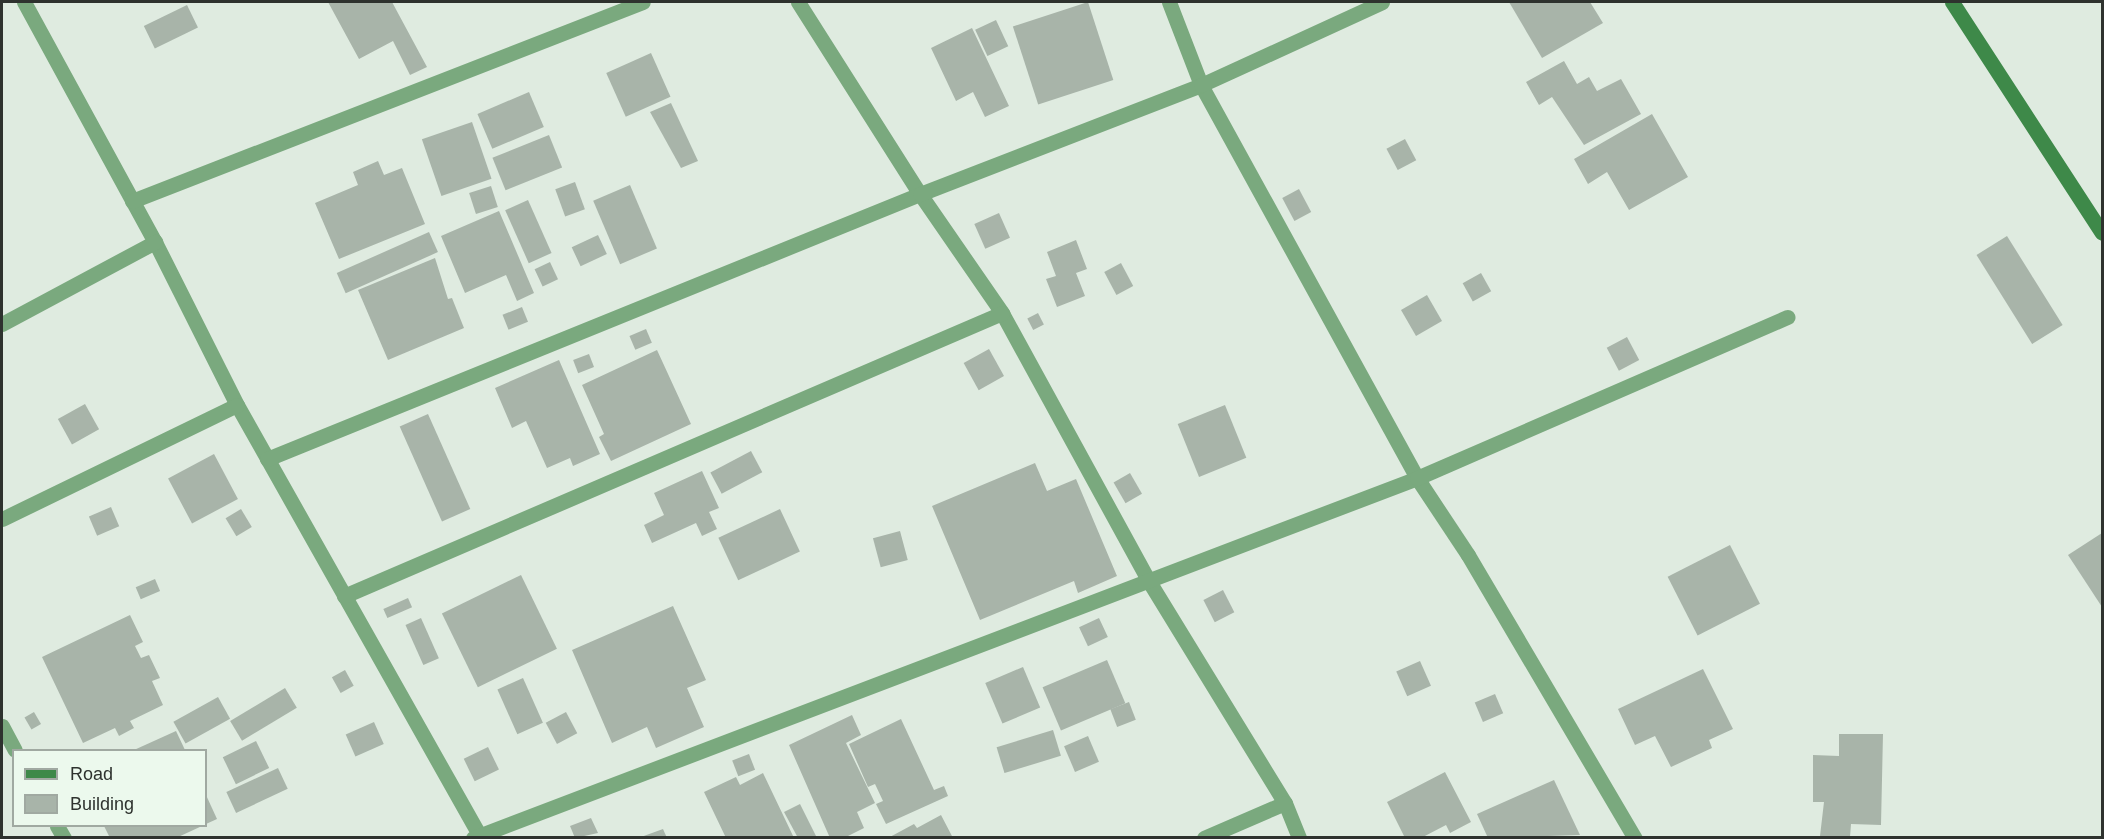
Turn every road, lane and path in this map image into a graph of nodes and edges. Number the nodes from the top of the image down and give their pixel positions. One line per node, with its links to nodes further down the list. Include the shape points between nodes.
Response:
1 (24, 2): 9 (street)
2 (643, 2): 9 (street)
3 (798, 2): 8 (street)
4 (1168, 2): 7 (street)
5 (1382, 2): 7 (street)
6 (1952, 2): 10 (street)
7 (1201, 85): 8 (street); 17 (street)
8 (920, 194): 12 (street); 16 (street)
9 (132, 201): 11 (street)
10 (2103, 233)
11 (155, 242): 14 (street); 15 (street)
12 (1002, 314): 19 (street); 20 (street)
13 (1788, 317): 17 (street)
14 (2, 324)
15 (237, 405): 16 (street); 18 (street)
16 (267, 459): 20 (street)
17 (1417, 478): 19 (street); 27 (street, via 1468,555)
18 (2, 519)
19 (1150, 583): 23 (street); 24 (street)
20 (344, 596): 24 (street)
21 (2, 726): 22 (street)
22 (14, 749)
23 (1285, 803): 25 (street); 26 (street)
24 (478, 836)
25 (1204, 837)
26 (1299, 837)
27 (1635, 837)

